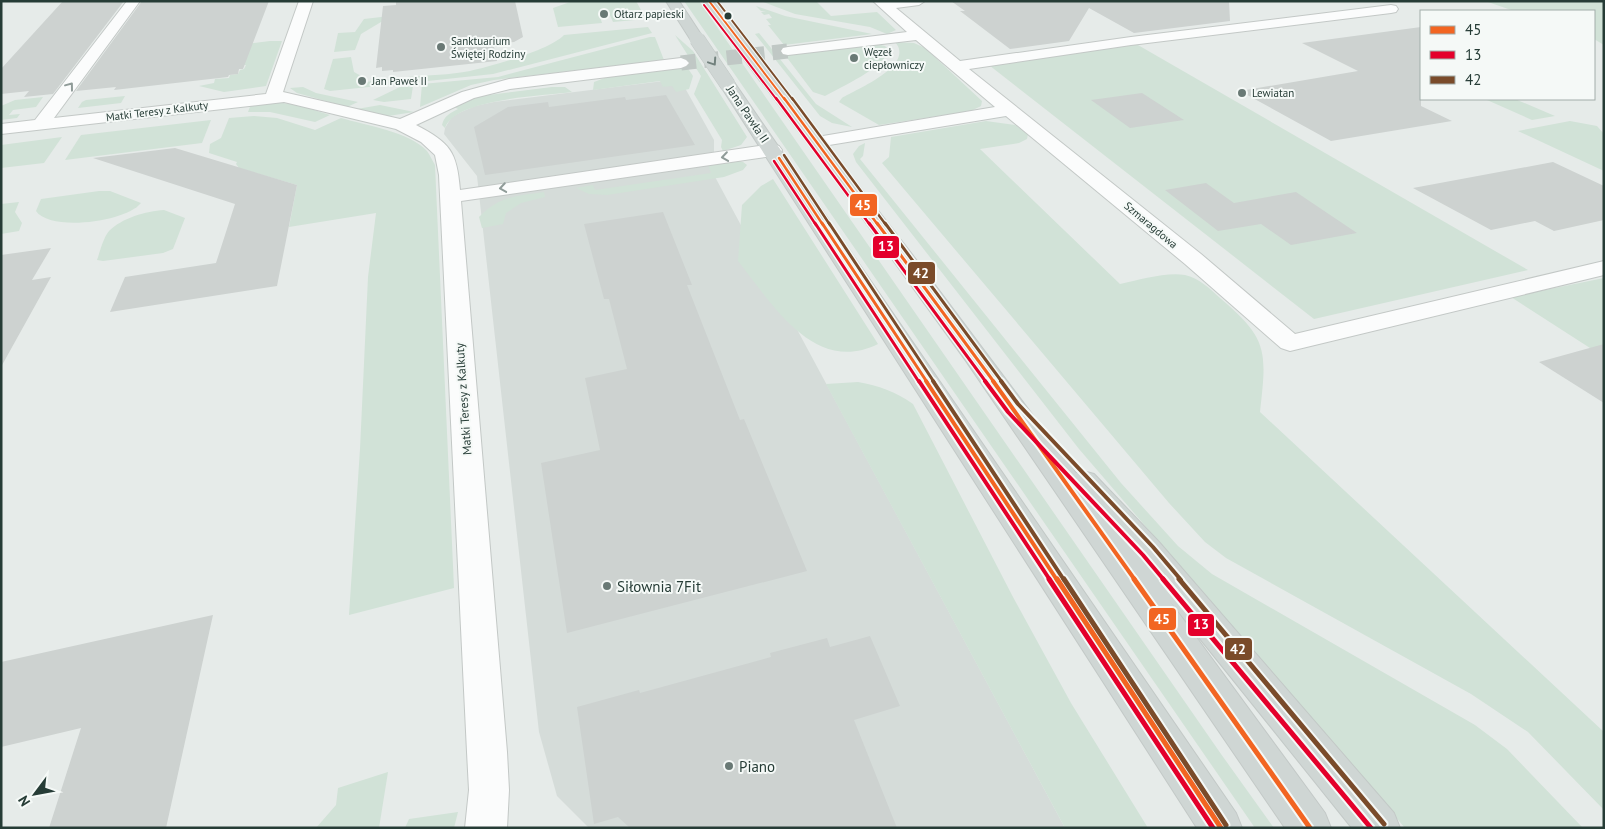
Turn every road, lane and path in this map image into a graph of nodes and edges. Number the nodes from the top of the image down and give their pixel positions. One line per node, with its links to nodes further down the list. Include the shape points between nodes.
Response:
1 (134, 1): 14 (street, one-way to 1)
2 (306, 1): 12 (street)
3 (672, 1): 18 (main road, Jana Pawła II, one-way to 18, bridge)
4 (709, 1): 17 (main road, bridge)
5 (920, 1): 6 (street)
6 (881, 3): 8 (street, Szmaragdowa)
7 (1391, 9): 11 (street)
8 (919, 35): 9 (street); 11 (street, Szmaragdowa)
9 (788, 51)
10 (681, 63): 15 (street, via 509,84 468,95)
11 (957, 66): 13 (street, Szmaragdowa)
12 (273, 98): 14 (street, Matki Teresy z Kalkuty); 15 (street, Matki Teresy z Kalkuty, via 296,99)
13 (1009, 110): 17 (street); 20 (street, Szmaragdowa, via 1193,259 1290,343)
14 (40, 125): 16 (street, Matki Teresy z Kalkuty)
15 (402, 125): 19 (street, Matki Teresy z Kalkuty, via 427,138 444,153)
16 (1, 129)
17 (817, 142): 21 (main road)
18 (773, 150): 19 (street, one-way to 19); 23 (main road, Jana Pawła II)
19 (450, 197): 22 (street, Matki Teresy z Kalkuty, via 487,752)
20 (1604, 268)
21 (1014, 408): 24 (main road); 25 (main road, via 1148,551)
22 (486, 828)
23 (1221, 828)
24 (1310, 828)
25 (1379, 828)

